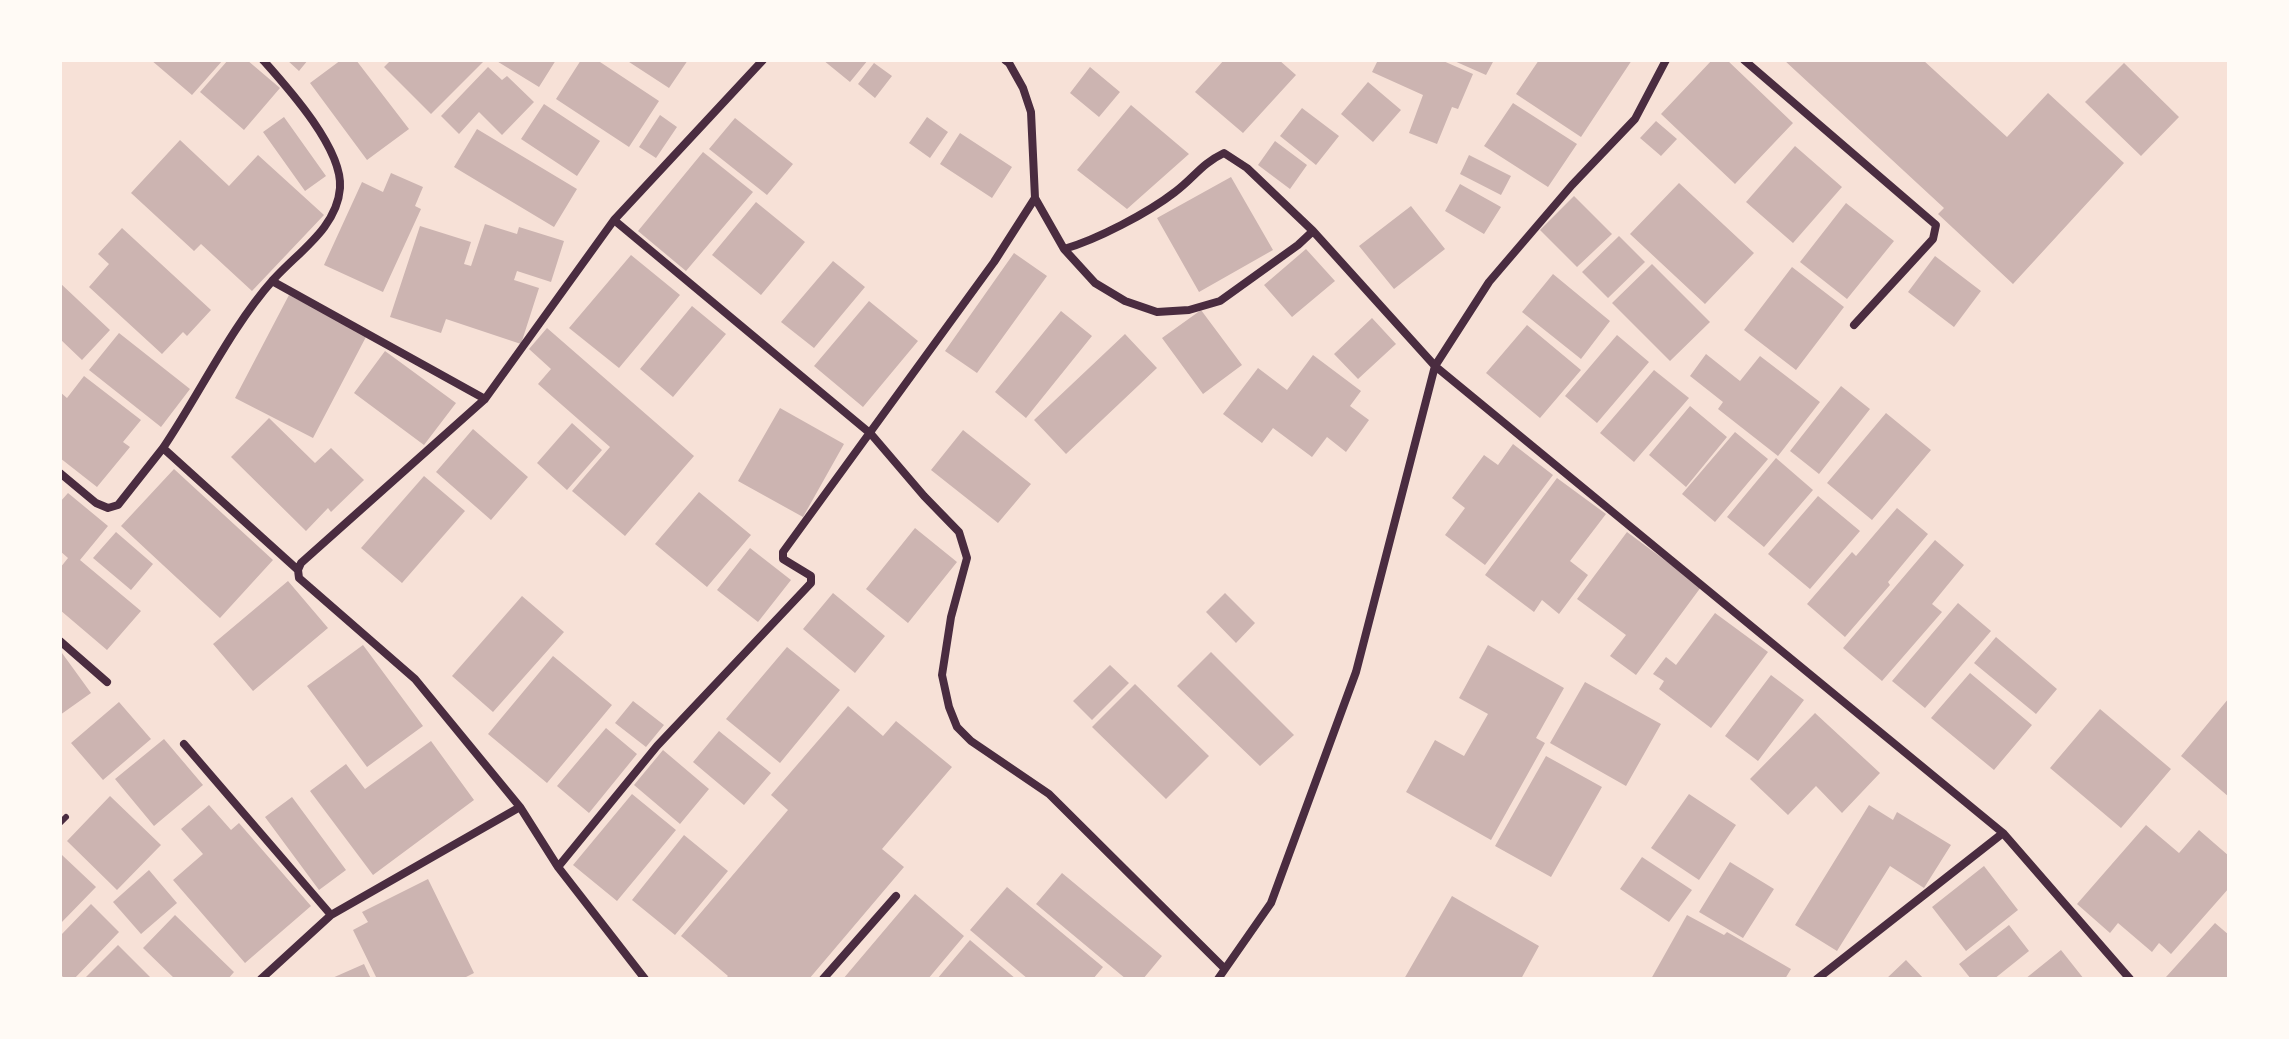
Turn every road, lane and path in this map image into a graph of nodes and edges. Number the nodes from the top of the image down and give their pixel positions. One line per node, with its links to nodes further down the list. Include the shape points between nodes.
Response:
1 (263, 60): 10 (street, via 301,101 337,166 340,188 323,230)
2 (763, 60): 7 (street)
3 (1005, 60): 6 (street, via 1031,112)
4 (1744, 60): 11 (street, via 1936,225 1933,239)
5 (1662, 61): 12 (street, via 1635,119 1489,282)
6 (1035, 198): 9 (street); 14 (street)
7 (614, 220): 13 (street); 14 (street)
8 (1313, 231): 9 (street, via 1220,301 1189,310 1157,312 1125,301 1095,283); 9 (street, via 1224,153 1206,162 1175,192 1089,242); 12 (street)
9 (1064, 249)
10 (272, 281): 13 (street); 15 (street)
11 (1854, 325)
12 (1435, 366): 22 (street); 26 (street, via 1356,672 1271,903)
13 (485, 399): 17 (street)
14 (871, 434): 23 (street, via 783,552 783,559 811,576 811,583 657,746); 26 (street, via 959,532 967,558 942,675 957,727 1049,794)
15 (163, 448): 16 (street, via 118,505 108,508); 17 (street)
16 (60, 473)
17 (298, 570): 21 (street, via 299,578 415,679)
18 (60, 641): 19 (street)
19 (107, 682)
20 (184, 744): 25 (street)
21 (520, 807): 23 (street); 25 (street)
22 (2003, 833): 31 (street); 32 (street)
23 (558, 867): 28 (street)
24 (896, 896): 29 (street)
25 (331, 915): 27 (street)
26 (1224, 968): 30 (street)
27 (261, 979)
28 (645, 979)
29 (823, 979)
30 (1218, 979)
31 (1817, 979)
32 (2130, 979)

